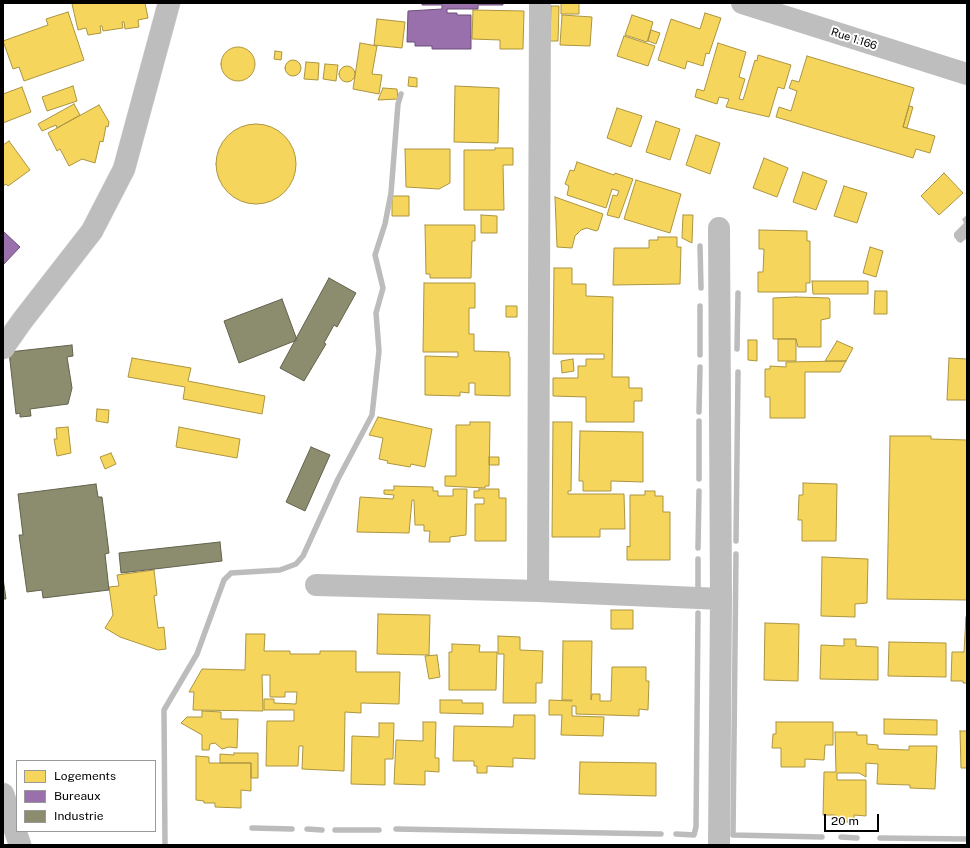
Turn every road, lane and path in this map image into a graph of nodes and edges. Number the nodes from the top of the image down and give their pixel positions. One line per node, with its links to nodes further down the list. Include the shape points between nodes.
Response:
1 (169, 3): 6 (main road, via 124,169 92,232)
2 (540, 3): 8 (street)
3 (742, 3): 4 (street, Rue 1.166)
4 (967, 74)
5 (719, 228): 9 (street)
6 (4, 345)
7 (316, 585): 8 (street)
8 (538, 591): 9 (street)
9 (721, 599): 12 (street)
10 (3, 794): 11 (main road)
11 (20, 845)
12 (720, 845)

